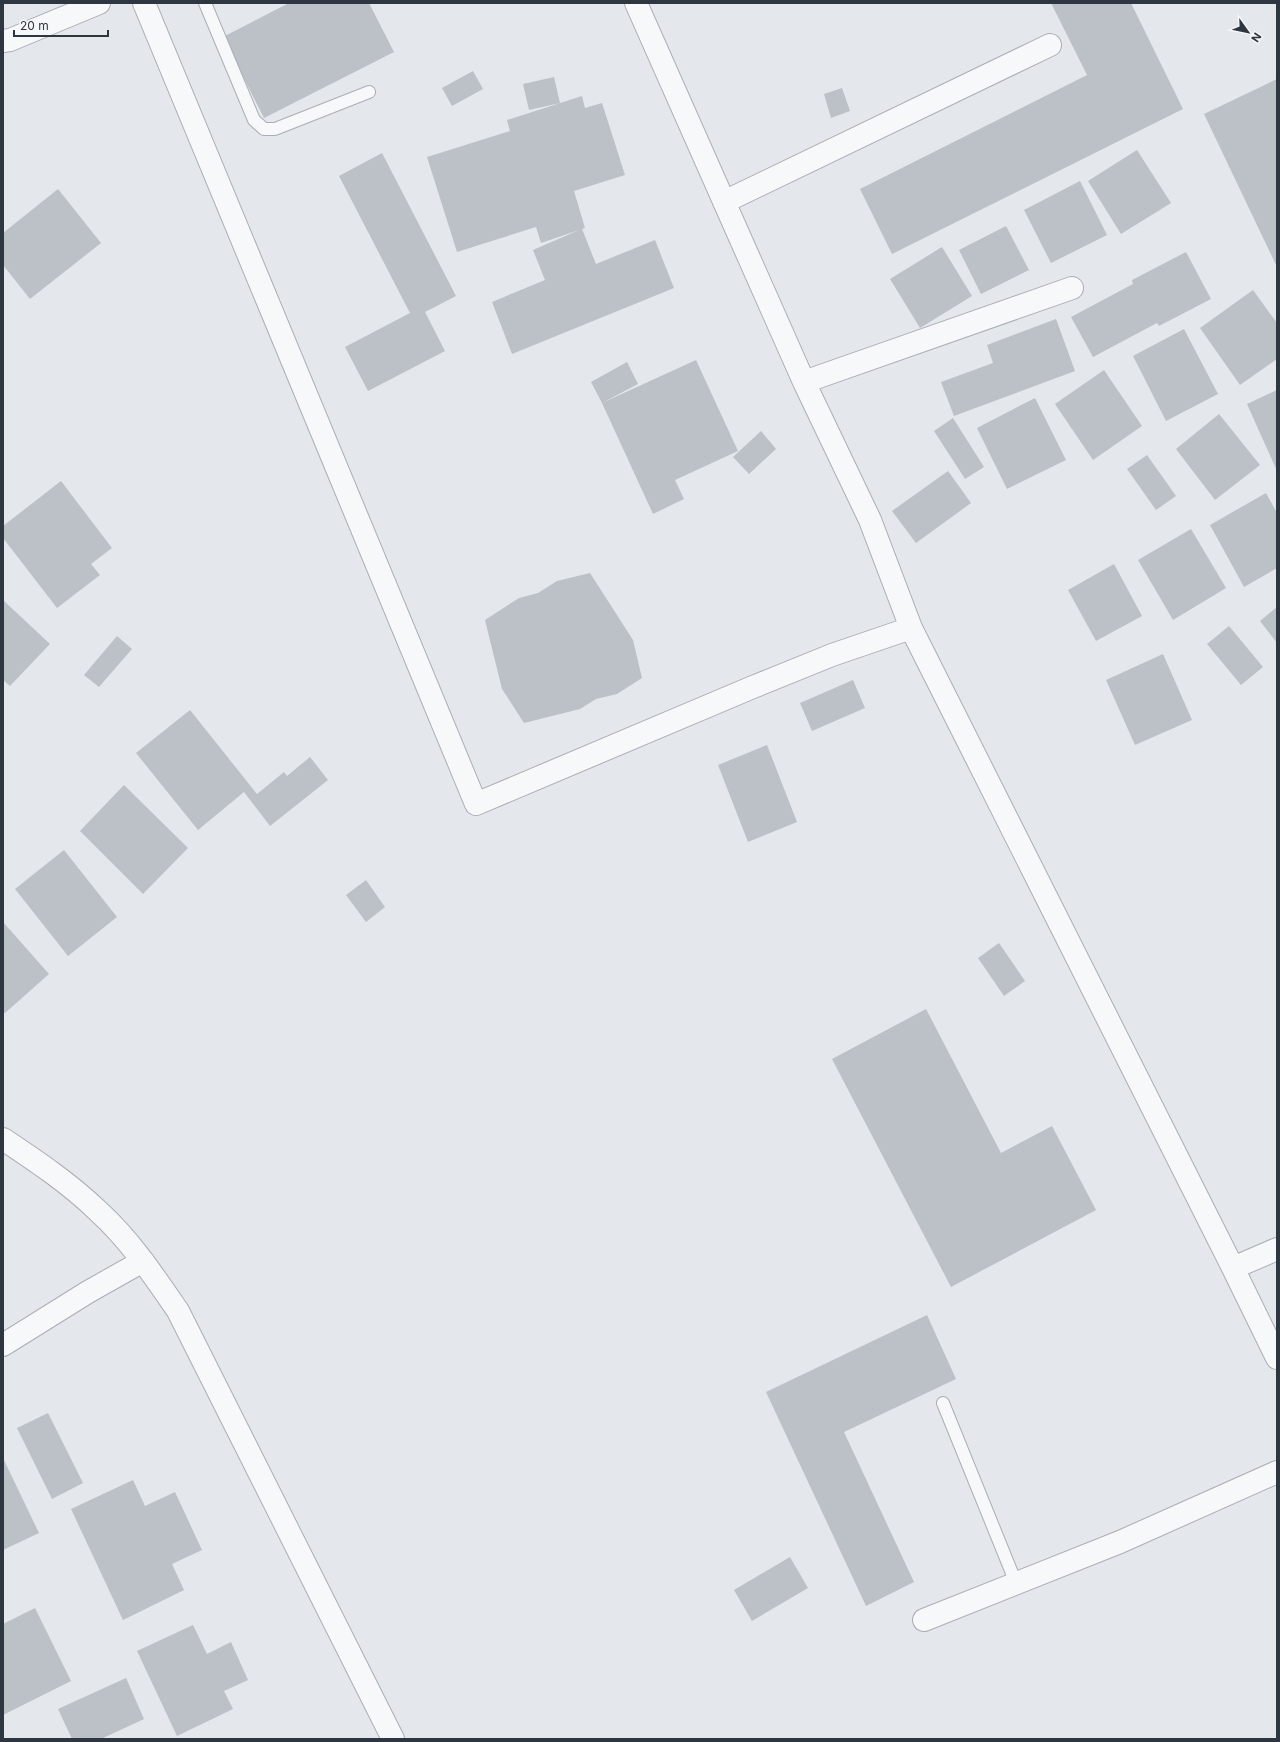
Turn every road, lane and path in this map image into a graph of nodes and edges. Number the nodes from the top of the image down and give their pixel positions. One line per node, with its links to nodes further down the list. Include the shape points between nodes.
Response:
1 (99, 3): 5 (street)
2 (144, 3): 11 (street, via 476,804 832,655)
3 (205, 3): 7 (lane, via 254,120 264,129 275,129)
4 (636, 3): 8 (street)
5 (3, 41)
6 (1050, 44): 8 (street)
7 (369, 92)
8 (724, 202): 10 (street)
9 (1072, 288): 10 (street)
10 (804, 382): 11 (street, via 870,520)
11 (911, 628): 15 (street)
12 (3, 1139): 14 (street, via 46,1167 99,1211)
13 (1277, 1249): 15 (street)
14 (143, 1261): 16 (street); 22 (street, via 178,1311)
15 (1233, 1268): 17 (street)
16 (3, 1345)
17 (1277, 1358)
18 (943, 1403): 20 (lane)
19 (1277, 1472): 20 (street, via 1120,1542)
20 (1016, 1583): 21 (street)
21 (924, 1620)
22 (393, 1739)

